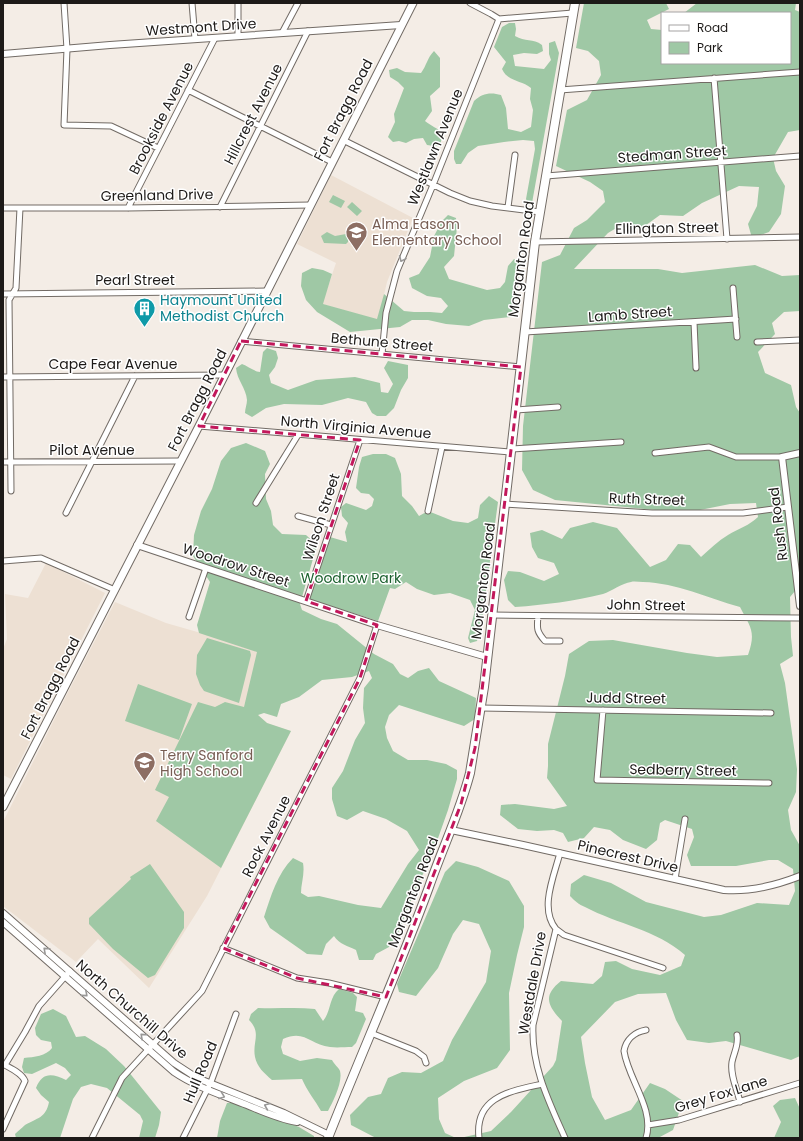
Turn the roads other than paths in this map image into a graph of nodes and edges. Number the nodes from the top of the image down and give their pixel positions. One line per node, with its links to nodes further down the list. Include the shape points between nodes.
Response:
1 (64, 3): 16 (street)
2 (192, 3): 15 (street)
3 (238, 3): 13 (street)
4 (298, 3): 12 (street)
5 (413, 3): 10 (main road, Fort Bragg Road)
6 (470, 3): 9 (street)
7 (575, 3): 8 (main road, Morganton Road)
8 (573, 13): 9 (street); 21 (main road, Morganton Road)
9 (499, 19): 30 (street, Westlawn Avenue)
10 (401, 25): 11 (street, Westmont Drive); 23 (main road, Fort Bragg Road)
11 (308, 31): 12 (street, Westmont Drive); 22 (street, Hillcrest Avenue)
12 (282, 33): 13 (street, Westmont Drive)
13 (238, 36): 14 (street, Westmont Drive)
14 (215, 38): 15 (street, Westmont Drive); 20 (street, Brookside Avenue)
15 (195, 40): 16 (street, Westmont Drive)
16 (67, 49): 17 (street, Westmont Drive); 24 (street, via 64,125 111,126)
17 (3, 54)
18 (800, 72): 19 (street)
19 (714, 78): 21 (street); 28 (street)
20 (188, 90): 22 (street); 24 (street, Brookside Avenue)
21 (560, 90): 29 (main road, Morganton Road)
22 (260, 126): 27 (street); 32 (street, Hillcrest Avenue)
23 (342, 140): 27 (main road, Fort Bragg Road); 30 (street)
24 (158, 148): 36 (street, Brookside Avenue)
25 (515, 155): 33 (street)
26 (800, 156): 28 (street, Stedman Street)
27 (332, 162): 31 (main road, Fort Bragg Road)
28 (721, 163): 29 (street, Stedman Street); 39 (street)
29 (546, 176): 37 (main road, Morganton Road)
30 (433, 185): 33 (street, via 470,201); 52 (street, Westlawn Avenue, one-way to 52, via 392,284)
31 (310, 205): 32 (street, Greenland Drive); 42 (main road, Fort Bragg Road)
32 (220, 207): 36 (street, Greenland Drive)
33 (508, 207): 37 (street)
34 (3, 208): 35 (street, Greenland Drive)
35 (20, 208): 36 (street, Greenland Drive); 44 (street, via 16,288)
36 (128, 208)
37 (540, 212): 40 (main road, Morganton Road)
38 (800, 237): 39 (street, Ellington Street)
39 (727, 239): 40 (street, Ellington Street)
40 (535, 242): 47 (main road, Morganton Road)
41 (733, 288): 45 (street)
42 (267, 291): 44 (street, Pearl Street); 50 (main road, Fort Bragg Road)
43 (3, 294): 44 (street, Pearl Street)
44 (13, 294): 58 (street, via 9,300)
45 (736, 319): 46 (street, Lamb Street); 48 (street)
46 (694, 322): 47 (street, Lamb Street); 54 (street)
47 (525, 332): 53 (main road, Morganton Road)
48 (737, 337)
49 (800, 340): 51 (street)
50 (241, 341): 52 (street, Bethune Street); 56 (main road, Fort Bragg Road)
51 (757, 342)
52 (382, 354): 53 (street, Bethune Street)
53 (521, 367): 60 (main road, Morganton Road)
54 (696, 368)
55 (135, 376): 56 (street, Cape Fear Avenue); 58 (street, Cape Fear Avenue); 73 (street)
56 (224, 376): 61 (main road, Fort Bragg Road)
57 (3, 377): 58 (street, Cape Fear Avenue)
58 (10, 377): 72 (street)
59 (558, 407): 60 (street)
60 (516, 410): 66 (main road, Morganton Road)
61 (198, 426): 62 (street, North Virginia Avenue); 70 (main road, Fort Bragg Road)
62 (298, 435): 63 (street, North Virginia Avenue); 75 (street)
63 (360, 440): 65 (street, North Virginia Avenue); 81 (street, Wilson Street)
64 (621, 442): 66 (street, North Virginia Avenue)
65 (442, 447): 66 (street, North Virginia Avenue); 78 (street)
66 (511, 451): 76 (main road, Morganton Road)
67 (655, 452): 69 (street, via 709,447 736,457)
68 (800, 453): 69 (street)
69 (782, 457): 77 (street, Rush Road)
70 (180, 461): 73 (street, Pilot Avenue); 82 (main road, Fort Bragg Road)
71 (3, 462): 72 (street, Pilot Avenue)
72 (10, 462): 73 (street, Pilot Avenue); 74 (street)
73 (92, 462): 79 (street)
74 (11, 491)
75 (256, 503)
76 (505, 504): 77 (street, Ruth Street, via 652,513 743,513); 88 (main road, Morganton Road)
77 (788, 506): 87 (street, Rush Road)
78 (428, 511)
79 (66, 513)
80 (298, 516): 81 (street)
81 (331, 525): 86 (street, Wilson Street)
82 (138, 545): 84 (street, Woodrow Street); 85 (main road, Fort Bragg Road)
83 (3, 561): 85 (street, via 41,558)
84 (206, 568): 86 (street, Woodrow Street); 90 (street)
85 (114, 590): 99 (main road, Fort Bragg Road)
86 (306, 601): 92 (street, Woodrow Street)
87 (800, 605)
88 (492, 615): 89 (street, John Street); 94 (main road, Morganton Road)
89 (538, 616): 91 (street, John Street); 93 (street, via 537,629 545,641)
90 (189, 617)
91 (800, 618)
92 (377, 625): 94 (street, Woodrow Street); 108 (street, Rock Avenue, via 360,678)
93 (560, 641)
94 (487, 657): 95 (main road, Morganton Road)
95 (481, 708): 96 (street, Judd Street); 101 (main road, Morganton Road, via 467,787)
96 (603, 710): 97 (street, Judd Street); 98 (street, Sedberry Street, via 597,780)
97 (771, 713)
98 (769, 783)
99 (3, 807)
100 (685, 819): 104 (street)
101 (451, 830): 102 (street, Pinecrest Drive); 112 (main road, Morganton Road)
102 (560, 853): 104 (street, Pinecrest Drive); 107 (street, Westdale Drive, via 548,899 549,917)
103 (800, 876): 104 (street, Pinecrest Drive, via 760,887 731,891)
104 (675, 879)
105 (3, 913): 110 (street, North Churchill Drive, one-way to 105)
106 (3, 922): 111 (street, North Churchill Drive)
107 (556, 929): 109 (street, via 564,936); 123 (street, Westdale Drive, via 533,1025 534,1052)
108 (223, 948): 112 (street, via 297,978 329,982); 117 (street, Rock Avenue, via 202,991)
109 (663, 968)
110 (70, 971): 111 (street); 117 (street, North Churchill Drive, one-way to 110)
111 (65, 977): 118 (street, North Churchill Drive, one-way to 118); 120 (street, via 39,1006)
112 (386, 997): 115 (main road, Morganton Road)
113 (236, 1014): 121 (street, Hull Road)
114 (646, 1030): 127 (street, via 633,1035 624,1051)
115 (371, 1033): 119 (street, via 420,1053); 129 (main road, Morganton Road)
116 (738, 1034): 125 (street, via 732,1070)
117 (153, 1045): 118 (street, Rock Avenue); 121 (street, North Churchill Drive, via 185,1070)
118 (148, 1050): 124 (street, North Churchill Drive, via 186,1080); 130 (street, Rock Avenue, via 119,1082)
119 (426, 1063)
120 (4, 1064): 128 (street, via 25,1081)
121 (210, 1082): 124 (street, Hull Road); 126 (street, North Churchill Drive, one-way to 121)
122 (800, 1083): 125 (street, Grey Fox Lane)
123 (542, 1084): 132 (street, via 504,1093 492,1101 481,1115); 133 (street, Westdale Drive)
124 (207, 1090): 126 (street, North Churchill Drive, one-way to 126, via 282,1120); 131 (street, Hull Road)
125 (740, 1102): 127 (street, Grey Fox Lane, via 679,1120)
126 (303, 1123): 129 (street, North Churchill Drive)
127 (648, 1125): 134 (street)
128 (3, 1129)
129 (331, 1137)
130 (92, 1138)
131 (183, 1138)
132 (479, 1138)
133 (565, 1138)
134 (646, 1138)

